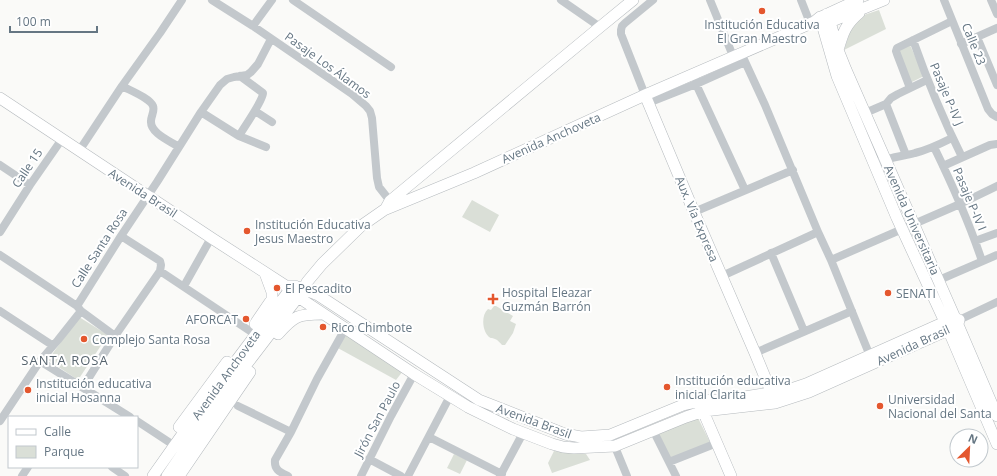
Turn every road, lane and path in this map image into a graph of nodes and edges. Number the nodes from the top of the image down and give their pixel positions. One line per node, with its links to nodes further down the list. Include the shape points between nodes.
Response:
1 (182, 0): 29 (street)
2 (212, 0): 15 (street, Pasaje Los Álamos)
3 (272, 0): 15 (street)
4 (293, 0): 24 (street)
5 (561, 0): 16 (street)
6 (633, 0): 16 (main road)
7 (653, 0): 32 (street, Aux. Vía Expresa, via 622,26 621,30)
8 (710, 0): 23 (street)
9 (801, 0): 13 (street)
10 (884, 0): 12 (main road, Avenida Anchoveta)
11 (944, 0): 14 (street, Calle 23)
12 (858, 2): 13 (main road, Avenida Anchoveta); 22 (main road)
13 (821, 20): 22 (main road, Avenida Universitaria); 23 (main road, Avenida Anchoveta); 50 (main road, Avenida Universitaria, via 837,76)
14 (952, 21): 20 (street); 21 (street, Calle 23)
15 (253, 26): 19 (street, Pasaje Los Álamos)
16 (600, 26): 59 (main road)
17 (997, 28): 18 (street)
18 (977, 37): 21 (street); 28 (street)
19 (272, 39): 25 (street, Calle Santa Rosa, via 258,64 247,75); 59 (street, Pasaje Los Álamos, via 352,94 370,111 376,178)
20 (912, 40): 27 (street, Pasaje P-IV J); 30 (street, via 896,51)
21 (961, 44): 37 (street, Calle 23, via 988,109)
22 (838, 50): 36 (main road, Avenida Universitaria)
23 (740, 57): 26 (main road, Avenida Anchoveta); 53 (street)
24 (391, 67)
25 (240, 76): 34 (street, via 263,92); 35 (street, Calle Santa Rosa, via 227,79 220,85)
26 (695, 79): 32 (main road, Avenida Anchoveta); 56 (street)
27 (928, 80): 30 (street); 40 (street, Pasaje P-IV J)
28 (997, 84)
29 (122, 86): 43 (street, via 153,106 152,128); 46 (street)
30 (910, 88): 33 (street)
31 (0, 98): 41 (main road, Avenida Brasil)
32 (647, 99): 59 (main road, Avenida Anchoveta, via 474,173); 60 (main road, Aux. Vía Expresa)
33 (886, 104): 36 (street); 47 (street)
34 (255, 111): 38 (street); 39 (street)
35 (201, 112): 39 (street); 43 (street, Calle Santa Rosa)
36 (865, 113): 49 (main road, Avenida Universitaria)
37 (996, 117)
38 (272, 122)
39 (239, 136): 44 (street)
40 (952, 138): 45 (street); 48 (street, Pasaje P-IV J)
41 (62, 139): 46 (main road, Avenida Brasil); 54 (street, Calle 15)
42 (993, 144): 48 (street)
43 (179, 147): 57 (street, Calle Santa Rosa)
44 (266, 147)
45 (934, 147): 47 (street); 52 (street, Pasaje P-IV I)
46 (79, 151): 57 (main road, Avenida Brasil)
47 (906, 155): 49 (street)
48 (962, 157): 52 (street)
49 (885, 160): 50 (street); 61 (main road, Avenida Universitaria)
50 (874, 164): 62 (main road, Avenida Universitaria)
51 (0, 165): 54 (street)
52 (943, 166): 58 (street, Pasaje P-IV I)
53 (793, 170): 56 (street); 64 (street)
54 (30, 185): 63 (street, Calle 15)
55 (997, 186): 58 (street)
56 (745, 190): 60 (street)
57 (148, 196): 65 (street, Calle Santa Rosa); 67 (main road, Avenida Brasil)
58 (960, 204): 61 (street); 68 (street, Pasaje P-IV I)
59 (387, 206): 79 (main road, Avenida Anchoveta, via 361,226)
60 (694, 212): 76 (main road, Aux. Vía Expresa)
61 (914, 224): 62 (street); 77 (main road, Avenida Universitaria)
62 (902, 228): 72 (street); 86 (main road, Avenida Universitaria)
63 (0, 232)
64 (818, 232): 69 (street); 72 (street)
65 (121, 236): 74 (street, via 160,261); 81 (street, Calle Santa Rosa)
66 (996, 236): 68 (street)
67 (211, 238): 75 (main road, Avenida Brasil); 78 (street)
68 (975, 241): 73 (street, Pasaje P-IV I)
69 (771, 253): 76 (street); 88 (street)
70 (0, 254): 81 (street)
71 (997, 255): 73 (street)
72 (831, 260): 83 (street)
73 (982, 261): 77 (street)
74 (160, 271): 78 (street); 90 (street)
75 (265, 273): 79 (main road, Avenida Brasil); 89 (main road, via 272,292 272,300)
76 (722, 276): 92 (main road, Aux. Vía Expresa)
77 (938, 280): 85 (main road, Avenida Universitaria)
78 (184, 286): 89 (street)
79 (297, 289): 84 (main road, Avenida Brasil); 89 (main road, Avenida Anchoveta); 107 (main road, Avenida Brasil, via 318,295 333,304 479,400); 116 (main road, Avenida Anchoveta, via 246,365)
80 (997, 302): 85 (street)
81 (79, 308): 90 (street); 91 (street, Calle Santa Rosa)
82 (0, 311): 91 (street)
83 (852, 311): 88 (street); 93 (street)
84 (322, 314): 87 (main road, Avenida Brasil); 116 (main road, via 298,316 289,322)
85 (957, 321): 86 (main road, Avenida Brasil); 102 (main road, Avenida Universitaria)
86 (946, 326): 93 (main road, Avenida Brasil); 98 (main road, Avenida Brasil, via 809,392); 105 (main road, Avenida Universitaria)
87 (345, 329): 95 (main road, Avenida Brasil); 108 (street)
88 (804, 331): 92 (street)
89 (252, 334): 116 (main road, via 196,402)
90 (115, 336): 96 (street)
91 (52, 345): 94 (street, Calle Santa Rosa)
92 (755, 353): 98 (main road, Aux. Vía Expresa)
93 (870, 356): 98 (main road, Avenida Brasil)
94 (40, 361): 96 (street); 103 (street, Calle Santa Rosa)
95 (414, 374): 97 (main road, Avenida Brasil); 117 (street, Jirón San Paulo)
96 (83, 387): 101 (street)
97 (450, 396): 109 (main road, Avenida Brasil, via 479,413); 111 (street)
98 (773, 398): 100 (main road, Avenida Brasil, via 732,399)
99 (238, 406): 108 (street)
100 (702, 406): 106 (main road, Avenida Brasil, via 686,417); 110 (main road, Avenida Brasil, via 683,405); 112 (main road)
101 (128, 416)
102 (997, 416)
103 (0, 421)
104 (138, 422): 116 (street)
105 (993, 424): 114 (main road, Avenida Universitaria)
106 (653, 430): 115 (main road, Avenida Brasil); 118 (street)
107 (555, 431): 110 (main road, Avenida Brasil, via 581,437); 113 (main road)
108 (291, 432): 126 (street, via 274,465)
109 (523, 433): 113 (main road, Avenida Brasil); 120 (street)
110 (610, 435): 115 (street)
111 (429, 437): 120 (street); 129 (street)
112 (717, 443): 118 (street); 132 (main road)
113 (552, 444): 115 (main road, Avenida Brasil, via 574,448)
114 (997, 444)
115 (615, 446): 130 (street)
116 (180, 449): 122 (main road); 123 (main road, Avenida Anchoveta); 124 (main road, Avenida Anchoveta); 125 (main road)
117 (369, 459): 127 (street, Jirón San Paulo); 128 (street)
118 (669, 462): 131 (street)
119 (113, 468): 121 (street)
120 (501, 475)
121 (124, 476)
122 (144, 476)
123 (153, 476)
124 (167, 476)
125 (179, 476)
126 (288, 476)
127 (361, 476)
128 (401, 476)
129 (408, 476)
130 (627, 476)
131 (676, 476)
132 (731, 476)

